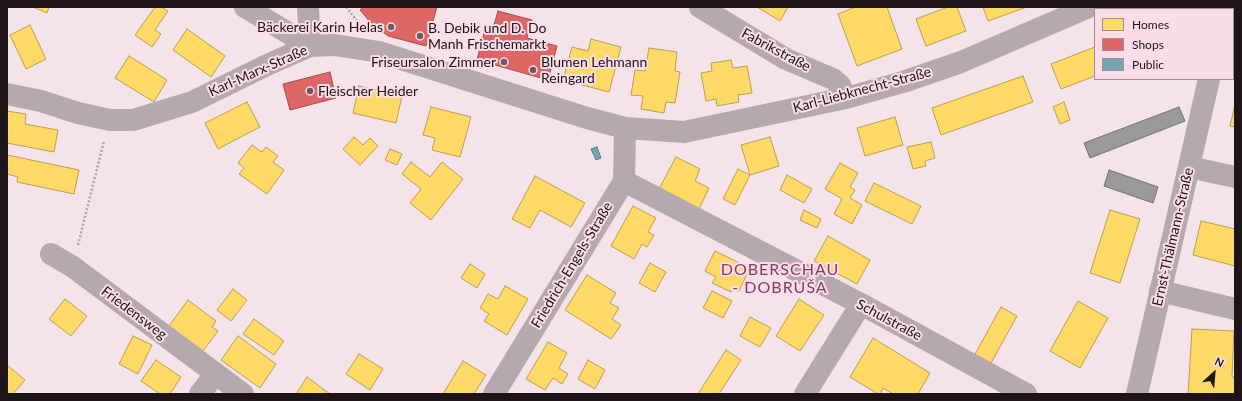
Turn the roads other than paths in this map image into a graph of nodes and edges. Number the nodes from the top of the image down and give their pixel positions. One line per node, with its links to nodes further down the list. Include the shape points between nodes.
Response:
1 (244, 7): 5 (street)
2 (308, 7): 5 (street)
3 (700, 7): 8 (street, Fabrikstraße, via 786,59 833,79 840,85)
4 (1089, 7): 8 (street, Karl-Liebknecht-Straße, via 961,62)
5 (310, 46): 7 (street, Karl-Marx-Straße, via 192,102 133,120 110,120); 9 (street, Karl-Marx-Straße, via 335,45 379,52)
6 (1209, 80): 10 (street, Ernst-Thälmann-Straße)
7 (7, 94)
8 (846, 98): 9 (street, Karl-Liebknecht-Straße, via 684,132)
9 (626, 128): 12 (street, Friedrich-Engels-Straße)
10 (1189, 167): 11 (street); 14 (street, Ernst-Thälmann-Straße)
11 (1235, 177)
12 (624, 181): 15 (street, Schulstraße); 20 (street, Friedrich-Engels-Straße)
13 (52, 254): 17 (street, Friedensweg)
14 (1160, 291): 16 (street); 23 (street, Ernst-Thälmann-Straße)
15 (861, 304): 21 (street); 22 (street, Schulstraße)
16 (1235, 309)
17 (215, 374): 18 (street); 19 (street, Friedensweg)
18 (200, 394)
19 (242, 394)
20 (494, 394)
21 (805, 394)
22 (1026, 394)
23 (1137, 394)

